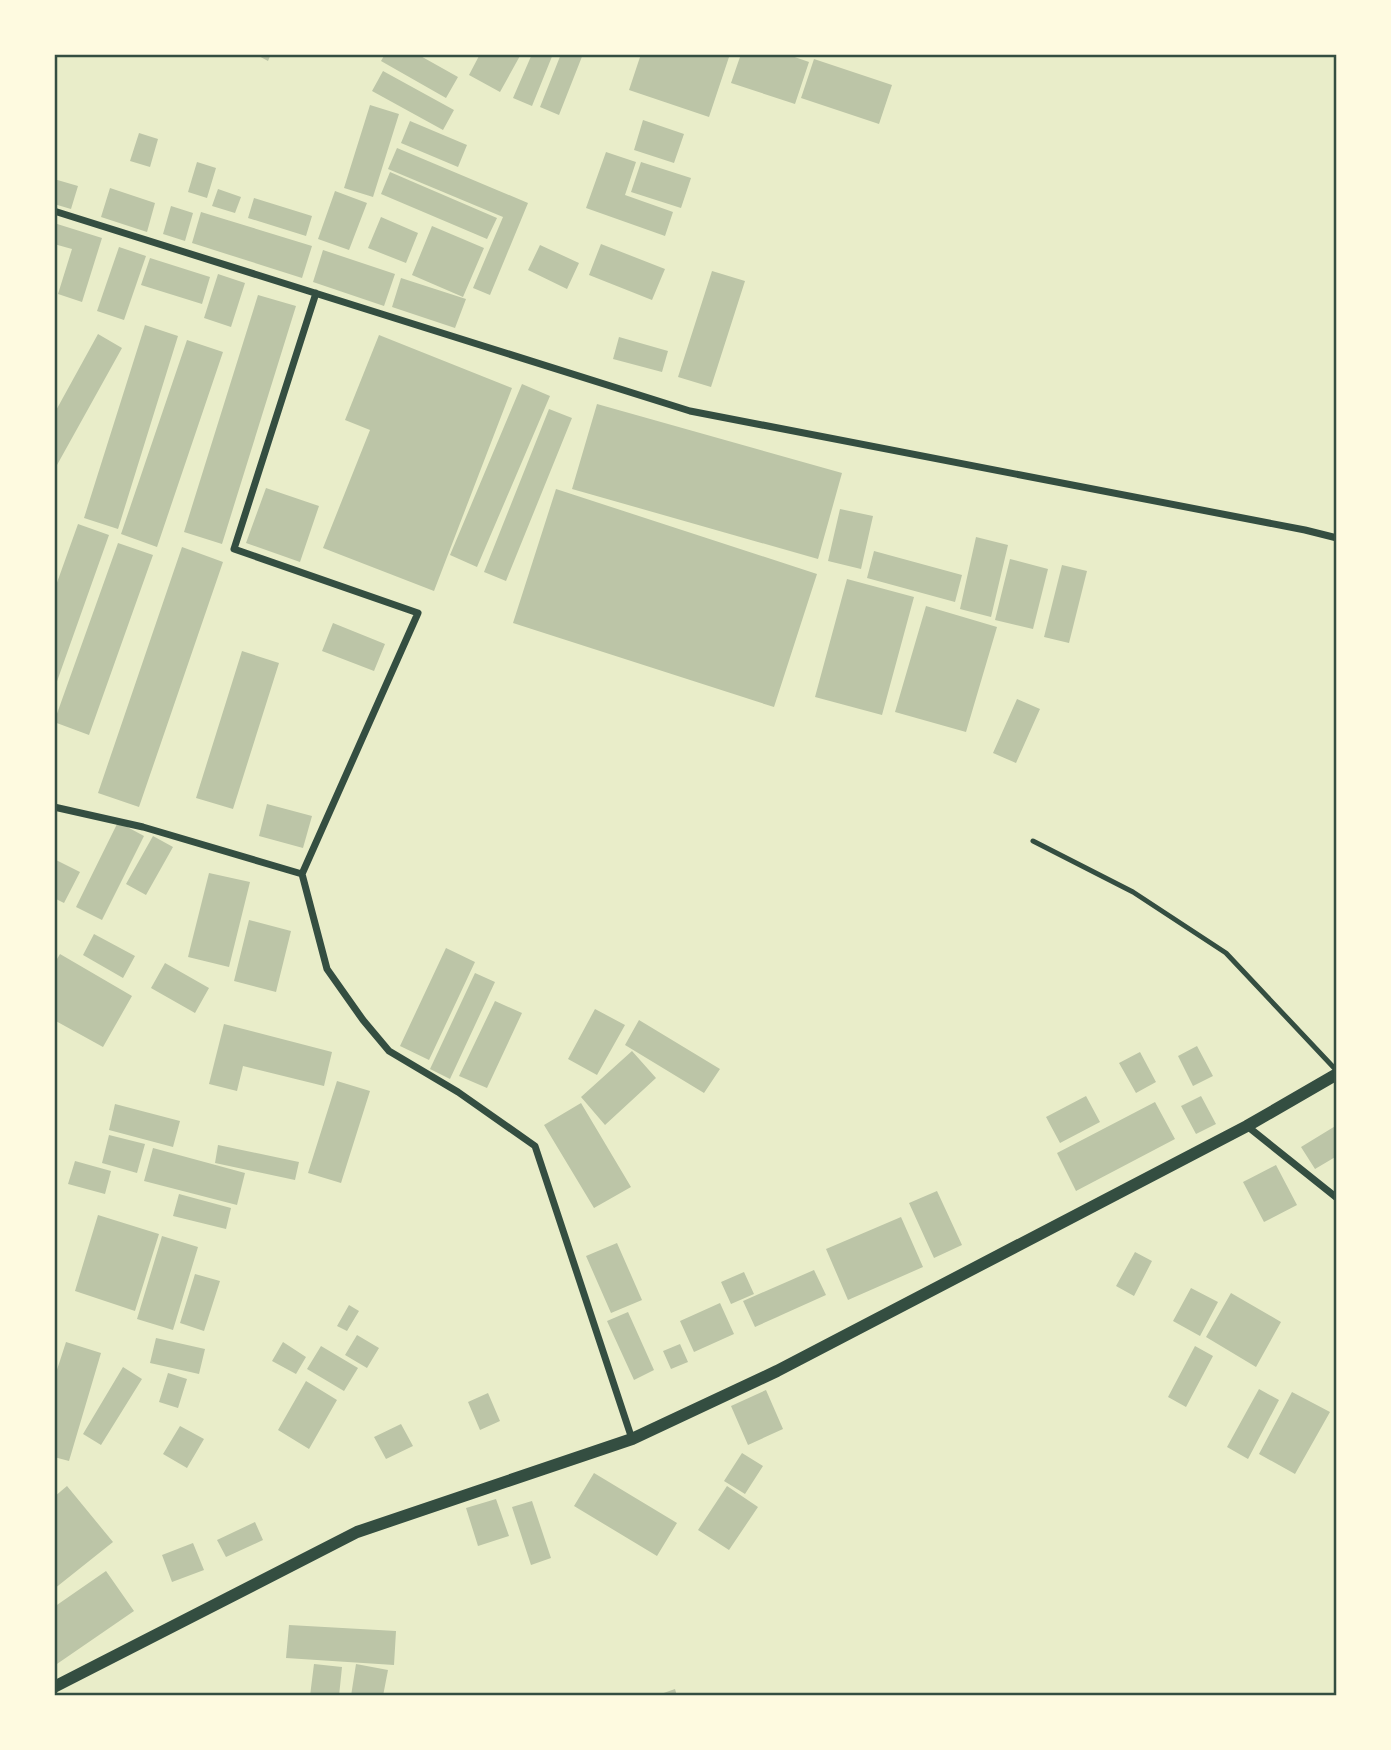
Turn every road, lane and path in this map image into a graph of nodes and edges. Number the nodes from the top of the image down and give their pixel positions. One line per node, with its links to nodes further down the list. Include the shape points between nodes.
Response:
1 (54, 211): 2 (street)
2 (316, 293): 3 (street, via 690,411); 6 (street, via 234,549 418,613)
3 (1337, 538)
4 (54, 807): 6 (street, via 143,827)
5 (1032, 841): 7 (lane, via 1133,892 1226,953)
6 (302, 874): 10 (street, via 327,969 389,1051 535,1146)
7 (1337, 1072): 8 (street)
8 (1247, 1126): 9 (street); 10 (street, via 776,1371)
9 (1337, 1198)
10 (632, 1438): 11 (street, via 357,1532)
11 (54, 1687)

